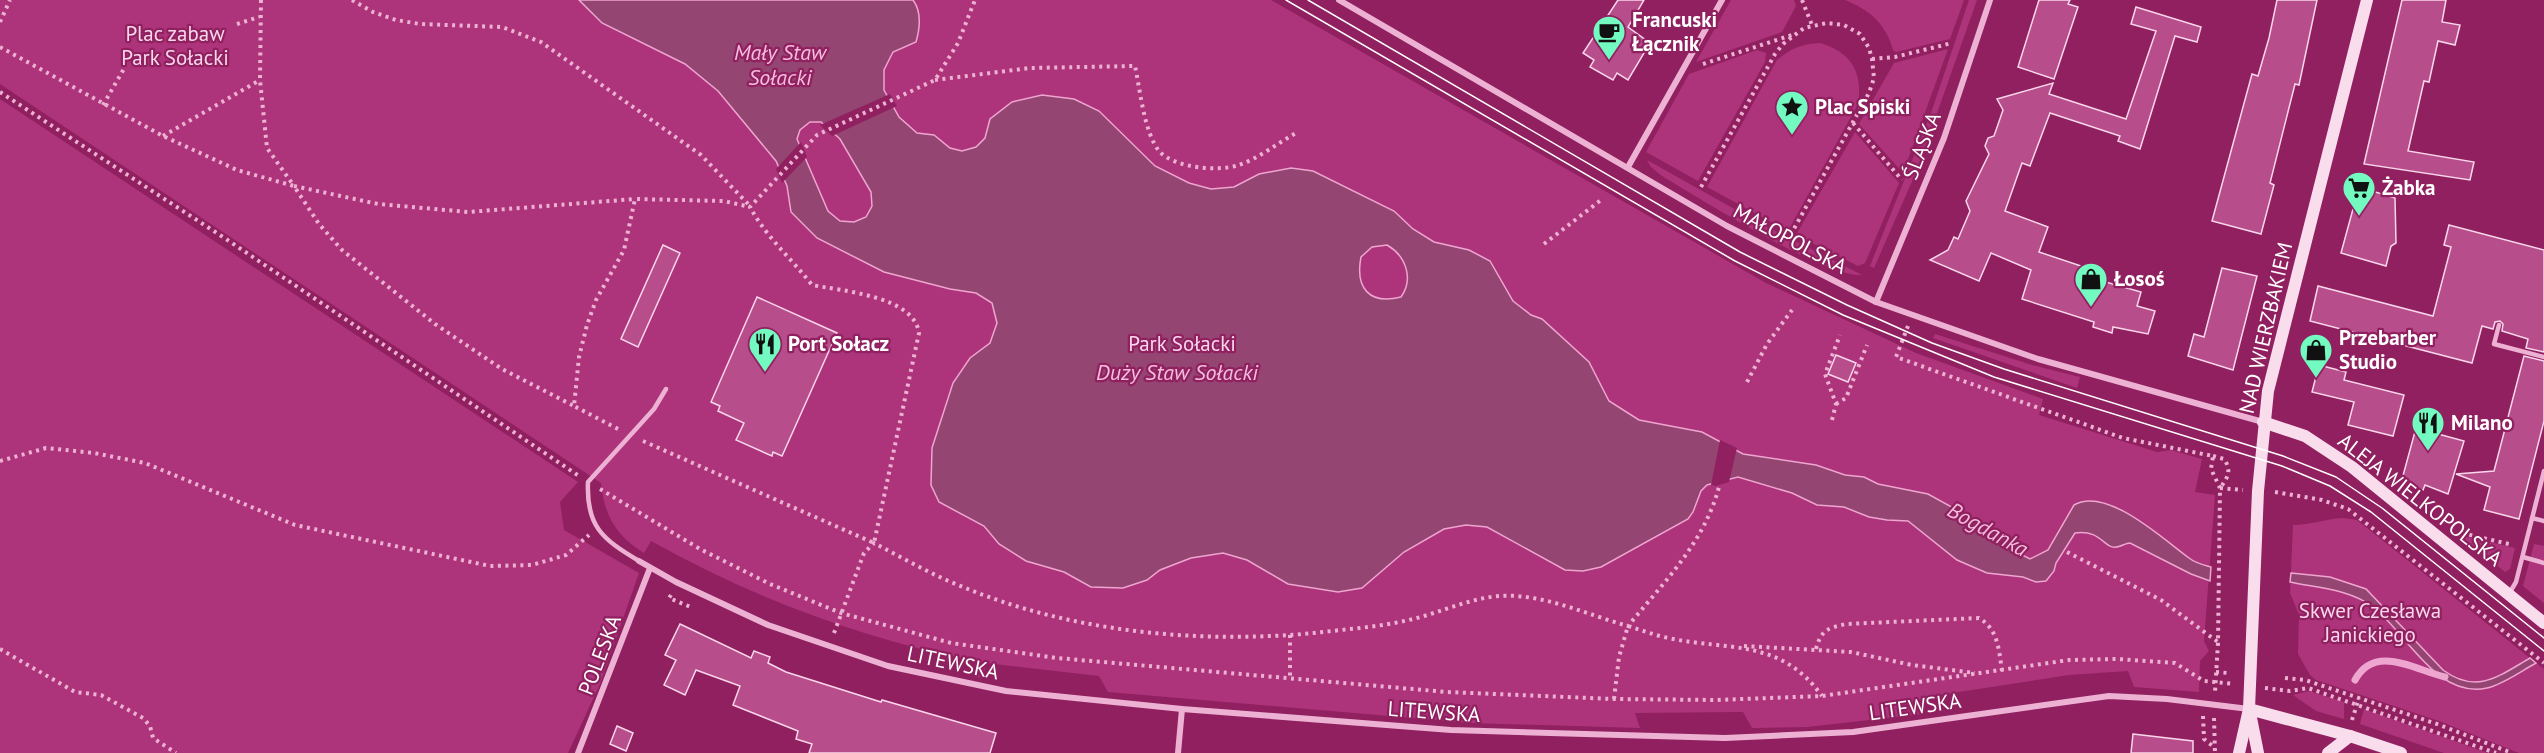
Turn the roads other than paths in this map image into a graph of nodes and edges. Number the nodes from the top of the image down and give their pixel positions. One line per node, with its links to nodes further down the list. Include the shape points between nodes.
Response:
1 (1338, 0): 5 (street, MAŁOPOLSKA)
2 (1722, 0): 5 (street)
3 (1990, 0): 6 (street, ŚLĄSKA, via 1944,138)
4 (2367, 0): 10 (street, NAD WIERZBAKIEM, via 2271,376)
5 (1628, 167): 6 (street, MAŁOPOLSKA, via 1737,231)
6 (1876, 302): 10 (street, MAŁOPOLSKA, via 2038,359)
7 (2499, 325): 8 (lane, via 2494,344)
8 (2544, 357)
9 (666, 389): 15 (lane, via 654,410 588,482 587,505 596,529)
10 (2264, 422): 18 (street, ALEJA WIELKOPOLSKA, via 2305,436 2352,467); 21 (street, NAD WIERZBAKIEM)
11 (2544, 471): 12 (lane)
12 (2532, 518): 13 (lane); 14 (lane)
13 (2544, 520)
14 (2523, 557): 16 (lane); 18 (lane)
15 (639, 561): 17 (street, LITEWSKA)
16 (2544, 563)
17 (650, 568): 20 (street, LITEWSKA, via 768,625 888,666 975,686); 23 (street, POLESKA)
18 (2508, 594): 19 (street, ALEJA WIELKOPOLSKA)
19 (2544, 623)
20 (1182, 709): 21 (street, LITEWSKA, via 1451,730 1725,738 1853,732 2109,696); 24 (street)
21 (2249, 709): 22 (street); 25 (street, NAD WIERZBAKIEM); 26 (street, NAD WIERZBAKIEM)
22 (2350, 736): 27 (street); 28 (street)
23 (578, 753)
24 (1178, 753)
25 (2239, 753)
26 (2258, 753)
27 (2328, 753)
28 (2400, 753)

